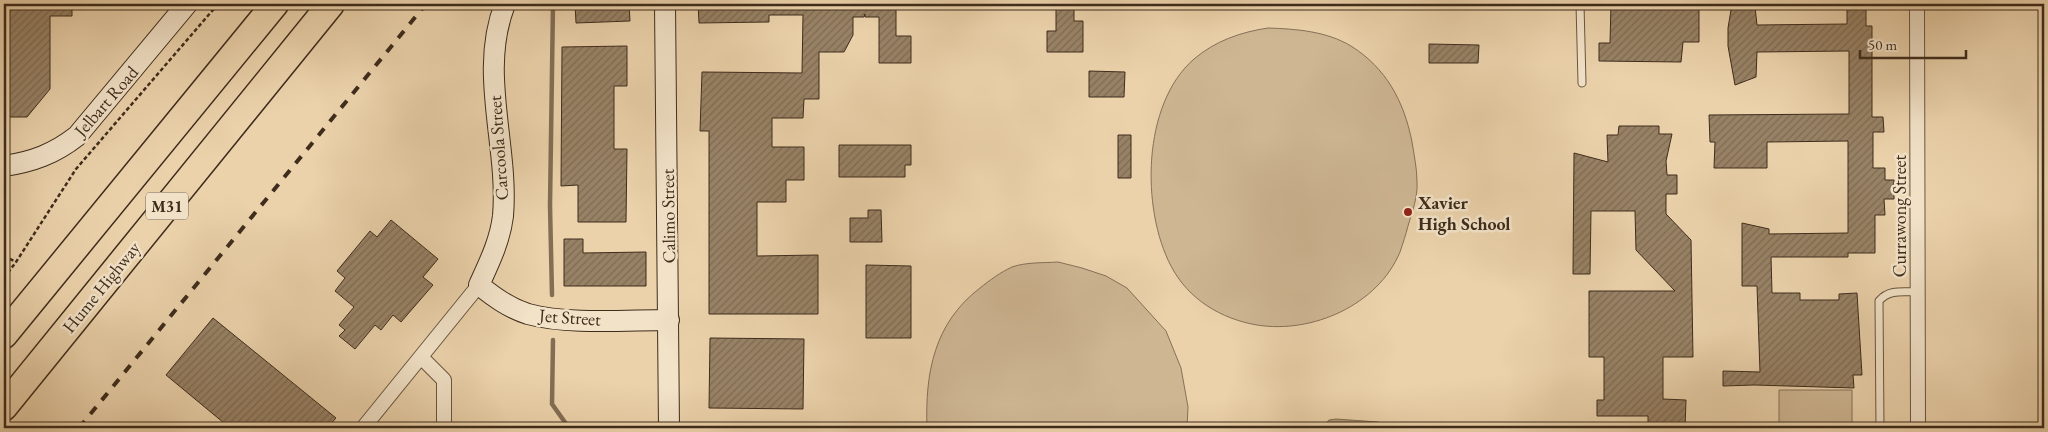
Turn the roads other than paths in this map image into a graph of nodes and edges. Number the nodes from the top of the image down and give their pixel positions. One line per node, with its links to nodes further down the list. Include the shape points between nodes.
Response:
1 (187, 4): 9 (street, Jelbart Road, via 77,136 62,148 29,162)
2 (275, 4): 14 (highway, M31)
3 (331, 4): 16 (highway, Hume Highway / M31)
4 (505, 4): 11 (street, Carcoola Street, via 499,18 493,57 504,186 502,218 494,253)
5 (666, 4): 13 (street, Calimo Street)
6 (1580, 4): 8 (lane)
7 (1917, 4): 12 (street, Currawong Street)
8 (1582, 83)
9 (4, 166): 10 (lane)
10 (4, 207)
11 (479, 285): 13 (street, Jet Street, via 498,301 527,314 556,320); 15 (street, Carcoola Street)
12 (1918, 292): 20 (lane, via 1890,292 1879,301); 21 (street, Currawong Street)
13 (669, 320): 19 (street, Calimo Street)
14 (4, 335)
15 (422, 358): 17 (street, Carcoola Street); 18 (street, via 444,380)
16 (4, 408)
17 (363, 428)
18 (444, 428)
19 (669, 428)
20 (1880, 428)
21 (1918, 428)

